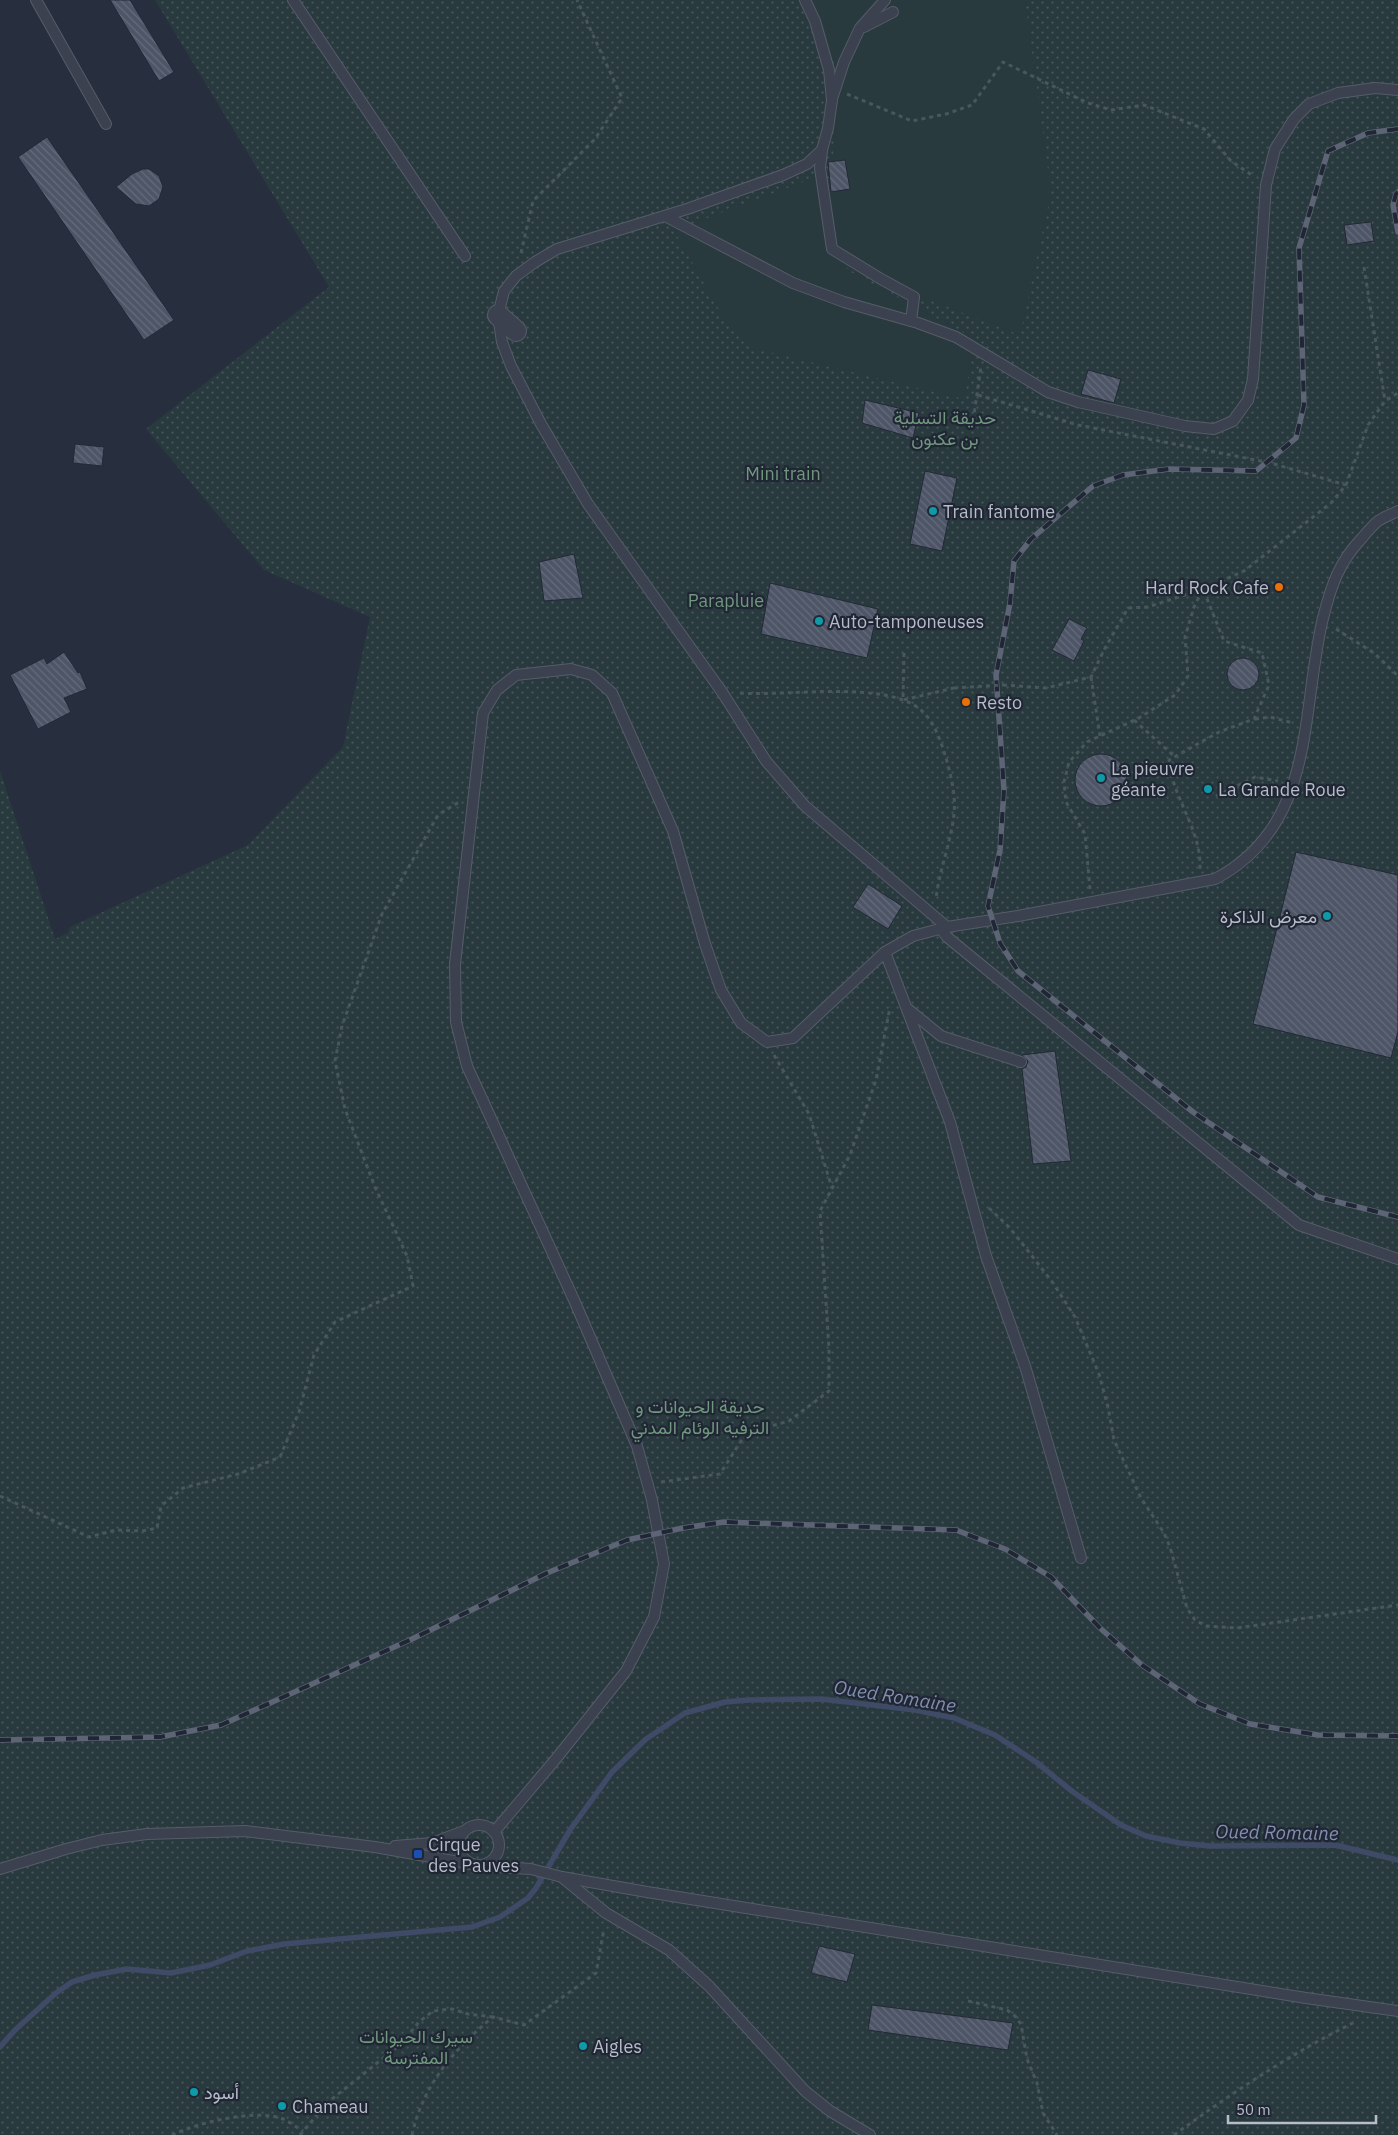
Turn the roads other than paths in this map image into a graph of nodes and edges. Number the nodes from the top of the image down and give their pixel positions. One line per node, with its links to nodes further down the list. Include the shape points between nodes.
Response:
1 (36, 0): 9 (lane)
2 (293, 0): 12 (lane)
3 (805, 0): 8 (lane, via 815,21 829,70)
4 (885, 0): 6 (lane)
5 (893, 12): 6 (lane)
6 (860, 28): 8 (lane, via 844,62)
7 (1398, 90): 14 (lane, via 1375,88 1338,93 1309,104 1294,119 1275,149 1266,185 1253,379 1248,400 1233,421 1214,429 1185,426 1078,402 1048,392 956,337)
8 (832, 100): 10 (lane)
9 (106, 124)
10 (822, 150): 11 (lane, via 807,164 784,175); 14 (lane, via 820,168 832,249 914,297)
11 (665, 216): 13 (lane, via 557,250 516,276 504,290); 14 (lane, via 794,283 844,302)
12 (465, 256)
13 (498, 315): 15 (street); 17 (lane, via 502,342 511,366 588,504 722,692 766,761 804,806)
14 (911, 321)
15 (516, 331)
16 (1398, 511): 17 (lane, via 1378,521 1351,550 1331,585 1315,653 1307,726 1293,784 1282,814 1262,842 1236,868 1215,879)
17 (944, 928): 18 (lane, via 913,936); 21 (lane, via 947,937 1299,1225)
18 (885, 952): 19 (lane); 24 (lane, via 793,1038 767,1042 741,1023 721,990 673,831 612,693 592,675 571,669 516,676 497,690 483,712 455,964 456,1022 467,1066 637,1446 664,1564 654,1617 626,1671)
19 (907, 1008): 20 (lane, via 941,1036); 22 (lane, via 950,1122 986,1256 1025,1366)
20 (1021, 1062)
21 (1398, 1259)
22 (1081, 1558)
23 (464, 1831): 24 (lane, via 476,1825 489,1827); 25 (lane, via 432,1843); 26 (lane, via 459,1840 459,1850)
24 (494, 1832): 27 (lane, via 500,1849 494,1860)
25 (374, 1847): 26 (lane); 28 (lane, via 245,1831 147,1834 102,1840)
26 (470, 1864): 27 (lane)
27 (481, 1866): 29 (lane, via 531,1869)
28 (0, 1869)
29 (562, 1877): 30 (lane); 31 (lane, via 606,1913 669,1950 709,1986 805,2091 830,2112)
30 (1393, 2010)
31 (870, 2135)

